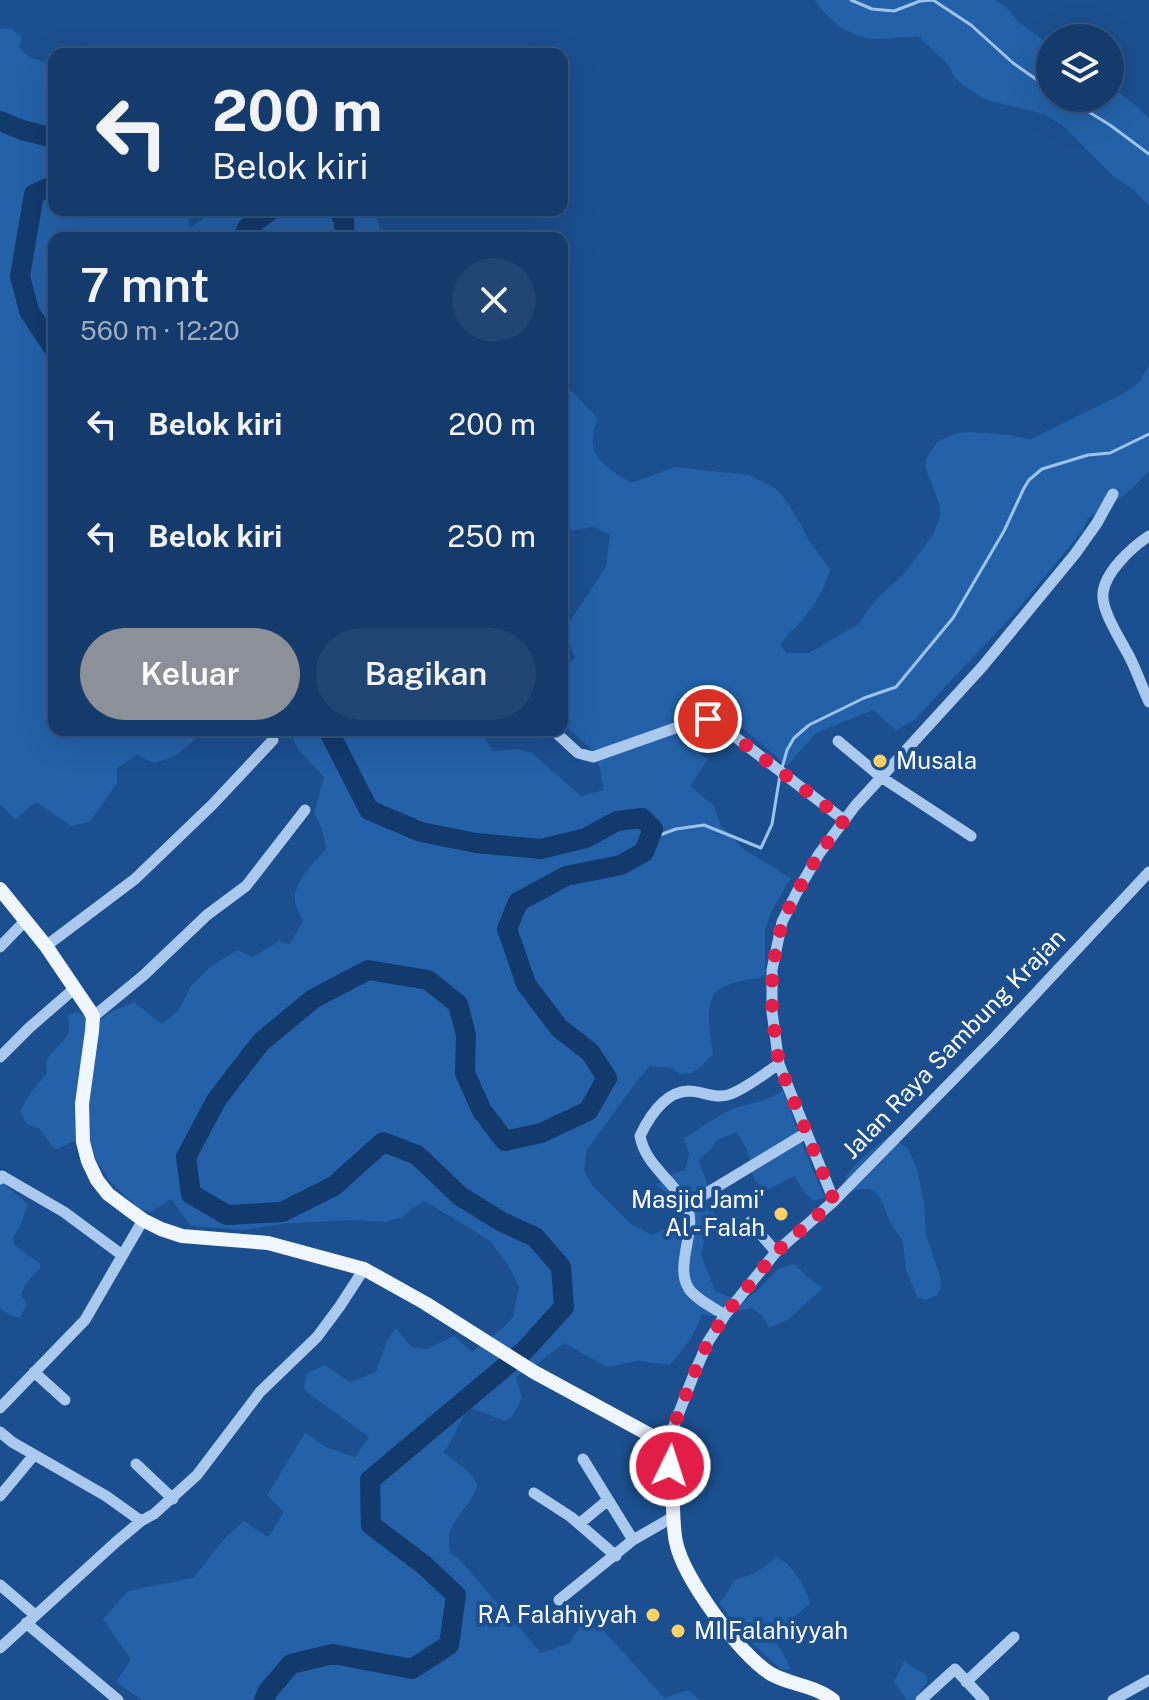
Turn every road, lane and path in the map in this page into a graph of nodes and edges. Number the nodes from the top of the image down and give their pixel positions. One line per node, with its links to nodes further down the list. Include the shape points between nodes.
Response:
1 (1113, 494): 7 (street, via 1075,554 982,667)
2 (1149, 536): 3 (street, via 1119,563 1103,593)
3 (1149, 702)
4 (560, 736): 9 (street, via 578,753 593,757 698,720 713,720)
5 (273, 740): 14 (street, via 135,879)
6 (838, 741): 7 (street)
7 (881, 777): 9 (street); 10 (street)
8 (305, 810): 17 (street, via 246,886)
9 (844, 820): 19 (street, via 782,922 772,970)
10 (971, 836)
11 (1149, 872): 22 (street, Jalan Raya Sambung Krajan)
12 (0, 889): 13 (main road)
13 (25, 921): 14 (main road); 15 (street)
14 (46, 946): 16 (main road)
15 (0, 947)
16 (75, 988): 17 (main road); 18 (street)
17 (93, 1017): 24 (main road, via 82,1104 83,1142 97,1180)
18 (0, 1057)
19 (779, 1064): 20 (street); 23 (street, via 731,1094 687,1091 672,1096 644,1128 644,1151)
20 (806, 1133): 22 (street); 23 (street)
21 (1, 1176): 27 (street, via 64,1212)
22 (834, 1201): 26 (street, Jalan Raya Sambung Krajan)
23 (687, 1205): 29 (street, via 687,1286)
24 (143, 1220): 27 (street); 28 (main road, via 182,1236 268,1243)
25 (750, 1222): 26 (street)
26 (776, 1252): 29 (street, Jalan Raya Sambung Krajan)
27 (122, 1255): 30 (street, via 85,1320)
28 (364, 1269): 34 (main road); 40 (street, via 317,1337 260,1392)
29 (725, 1315): 34 (street, Jalan Raya Sambung Krajan, via 708,1342)
30 (34, 1372): 31 (street); 32 (street)
31 (65, 1400)
32 (0, 1408)
33 (0, 1432): 35 (street)
34 (666, 1446): 42 (main road)
35 (34, 1455): 39 (street); 43 (street)
36 (583, 1459): 41 (street)
37 (136, 1464): 40 (street)
38 (534, 1493): 44 (street)
39 (0, 1496)
40 (173, 1499): 43 (street)
41 (608, 1500): 44 (street); 45 (street)
42 (673, 1517): 45 (street); 55 (main road, via 686,1571 738,1645 783,1680)
43 (141, 1521): 49 (street)
44 (579, 1524): 46 (street)
45 (633, 1540): 46 (street)
46 (616, 1556): 48 (street)
47 (0, 1585): 49 (street)
48 (559, 1600)
49 (30, 1619): 51 (street); 54 (street)
50 (1014, 1637): 53 (street)
51 (0, 1648)
52 (1149, 1680): 58 (street)
53 (966, 1682): 56 (street, via 953,1669); 57 (street)
54 (118, 1700)
55 (833, 1700)
56 (921, 1700)
57 (984, 1700)
58 (1113, 1700)

